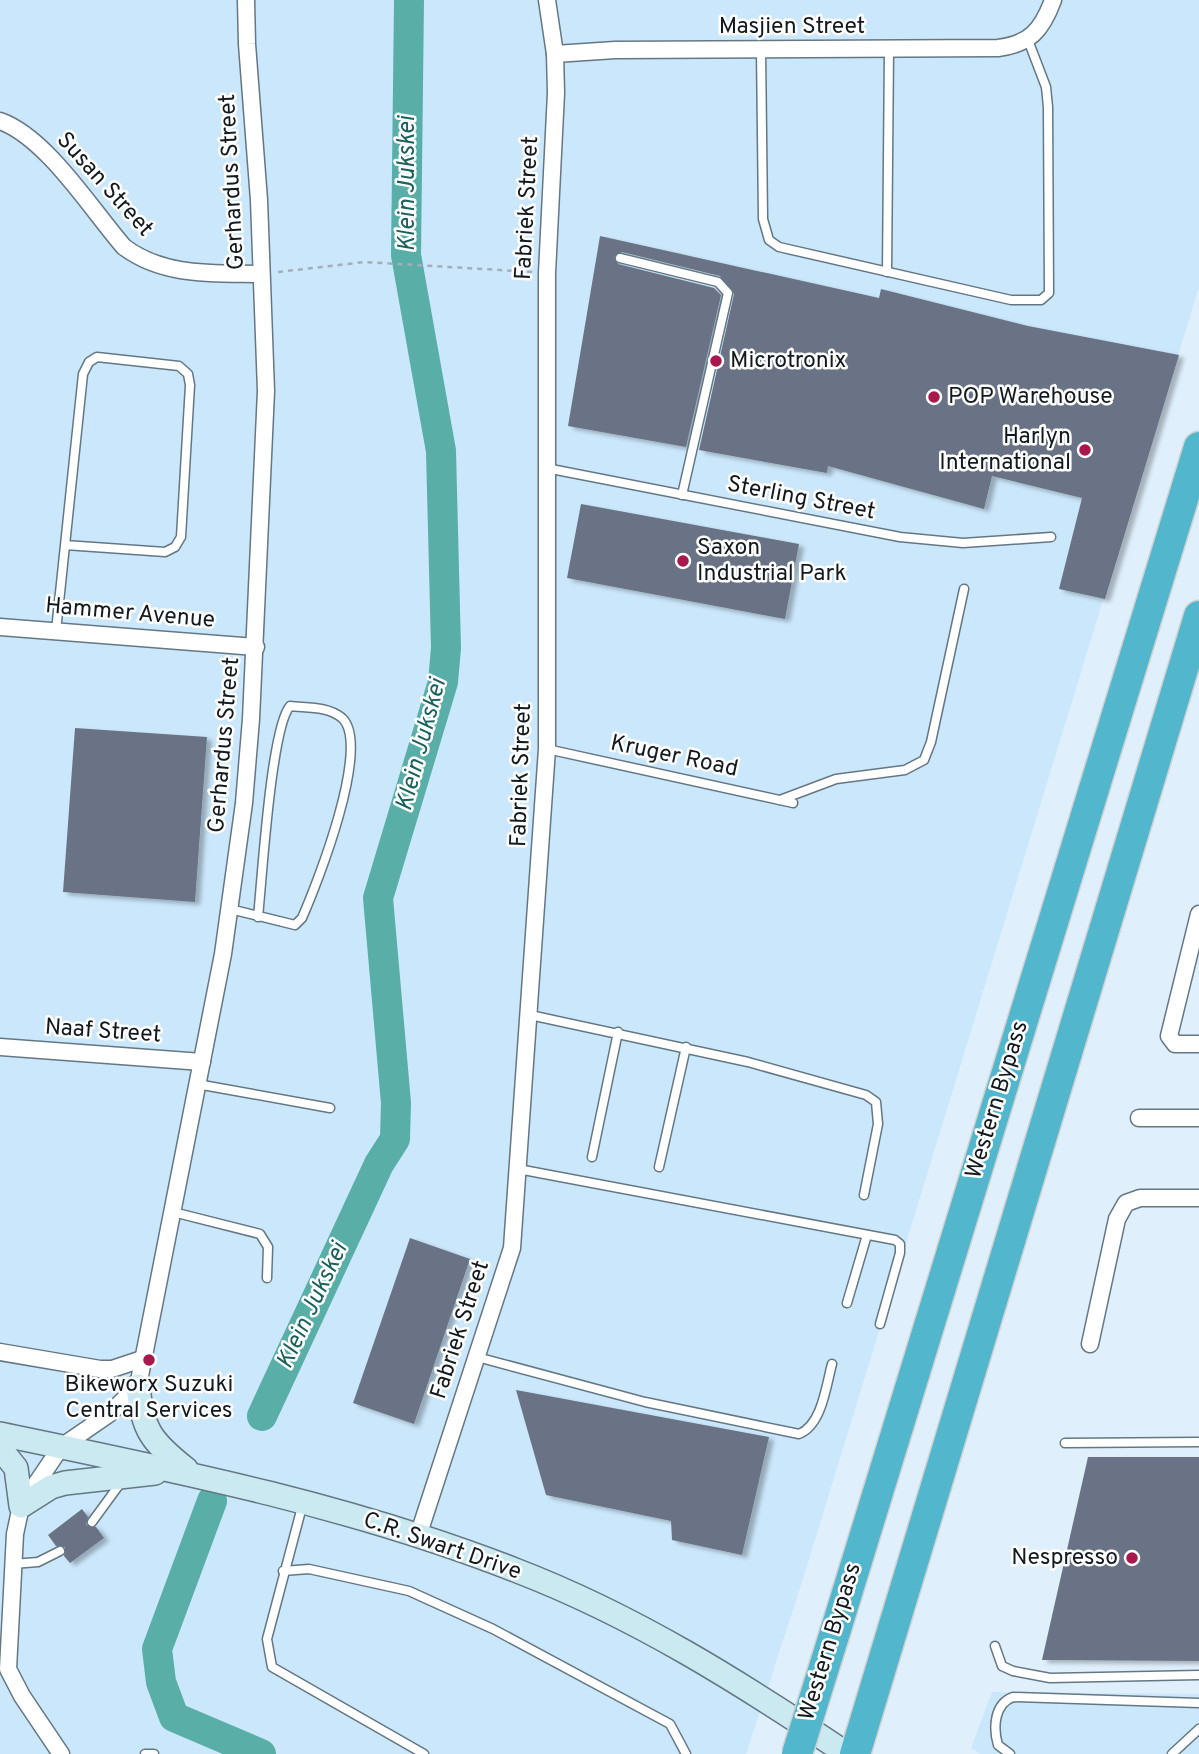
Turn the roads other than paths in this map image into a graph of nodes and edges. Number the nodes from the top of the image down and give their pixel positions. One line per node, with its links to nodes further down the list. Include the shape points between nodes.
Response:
1 (246, 0): 11 (street, Gerhardus Street)
2 (547, 0): 7 (street, Fabriek Street)
3 (1053, 0): 4 (street, via 1042,26)
4 (1028, 40): 6 (street, Masjien Street, via 989,49); 10 (lane, via 1046,87 1048,107 1049,293 1041,300 1012,300)
5 (761, 49): 6 (street, Masjien Street); 7 (street, Masjien Street); 10 (lane, via 763,219 769,240 779,247)
6 (889, 50): 10 (lane)
7 (555, 54): 13 (street, Fabriek Street)
8 (0, 121): 11 (street, Susan Street, via 15,126 41,147 110,232 140,259 167,269)
9 (620, 258): 14 (lane, via 718,282 728,292)
10 (887, 272)
11 (261, 274): 21 (street, Gerhardus Street, via 266,391)
12 (1199, 447): 77 (highway, Western Bypass, bridge)
13 (546, 468): 14 (lane, Sterling Street); 22 (street, Fabriek Street)
14 (682, 495): 15 (lane, Sterling Street, via 913,539 963,543)
15 (1051, 537)
16 (65, 545): 16 (lane, via 83,374 89,362 97,357 179,366 188,374 190,385 181,537 175,547 165,552); 20 (lane)
17 (964, 589): 23 (lane, via 924,760 905,770 836,779)
18 (1199, 616): 79 (highway)
19 (0, 627): 20 (street, Hammer Avenue)
20 (55, 631): 21 (street, Hammer Avenue)
21 (256, 647): 25 (street, Gerhardus Street)
22 (547, 749): 23 (lane, Kruger Road); 28 (street, Fabriek Street)
23 (780, 800): 24 (lane, Kruger Road)
24 (793, 803)
25 (230, 909): 27 (lane); 33 (street, Gerhardus Street)
26 (1199, 914): 30 (street, via 1169,1036 1175,1044)
27 (258, 916): 27 (lane, via 283,924 299,922 337,818 351,774 352,741 343,719 327,710 290,706 284,713 275,755)
28 (530, 1015): 29 (lane); 40 (street, Fabriek Street)
29 (618, 1032): 32 (lane); 38 (lane)
30 (1199, 1044)
31 (0, 1047): 33 (street, Naaf Street)
32 (686, 1047): 39 (lane); 41 (lane, via 854,1089 876,1102 878,1124)
33 (202, 1062): 34 (street, Gerhardus Street)
34 (197, 1084): 35 (lane); 43 (street, Gerhardus Street)
35 (330, 1108)
36 (1139, 1118): 37 (street)
37 (1199, 1118)
38 (592, 1157)
39 (659, 1167)
40 (517, 1169): 44 (lane); 50 (street, Fabriek Street, via 512,1248)
41 (864, 1195)
42 (1199, 1198): 48 (street, via 1140,1198 1126,1203 1117,1219)
43 (173, 1212): 45 (lane, via 260,1234 268,1247); 51 (street, Gerhardus Street)
44 (867, 1234): 46 (lane); 47 (lane, via 900,1244)
45 (267, 1278)
46 (847, 1303)
47 (880, 1324)
48 (1090, 1345)
49 (0, 1352): 51 (street, via 100,1369)
50 (477, 1357): 52 (lane, via 645,1402 799,1434 815,1420); 64 (street, Fabriek Street)
51 (142, 1359): 53 (street, Gerhardus Street)
52 (832, 1364)
53 (138, 1385): 57 (street, via 109,1414); 59 (street, via 141,1411 154,1443)
54 (0, 1434): 57 (street, C.R. Swart Drive)
55 (1199, 1442): 56 (lane)
56 (1065, 1443)
57 (61, 1447): 59 (street, C.R. Swart Drive); 62 (street)
58 (0, 1448): 62 (street, via 16,1468)
59 (186, 1472): 60 (street); 61 (street, C.R. Swart Drive)
60 (126, 1476): 62 (street, via 51,1487); 63 (lane)
61 (303, 1501): 64 (street, C.R. Swart Drive); 67 (lane)
62 (21, 1506): 66 (street)
63 (92, 1522)
64 (418, 1536): 78 (street, C.R. Swart Drive, via 516,1570 641,1627 729,1675)
65 (60, 1551): 66 (lane, via 38,1562)
66 (13, 1564): 72 (street, via 8,1669)
67 (283, 1571): 75 (lane, via 267,1639 272,1667); 76 (lane, via 309,1569 408,1591 481,1624 670,1724)
68 (995, 1646): 69 (lane, via 1002,1666 1033,1676)
69 (1199, 1675)
70 (1199, 1703): 80 (lane, via 1013,1697 1004,1702 996,1723 998,1745)
71 (1199, 1729): 81 (lane)
72 (61, 1754)
73 (145, 1754): 74 (lane)
74 (154, 1754)
75 (424, 1754)
76 (686, 1754)
77 (797, 1754)
78 (847, 1754)
79 (855, 1754)
80 (1010, 1754)
81 (1172, 1754)

